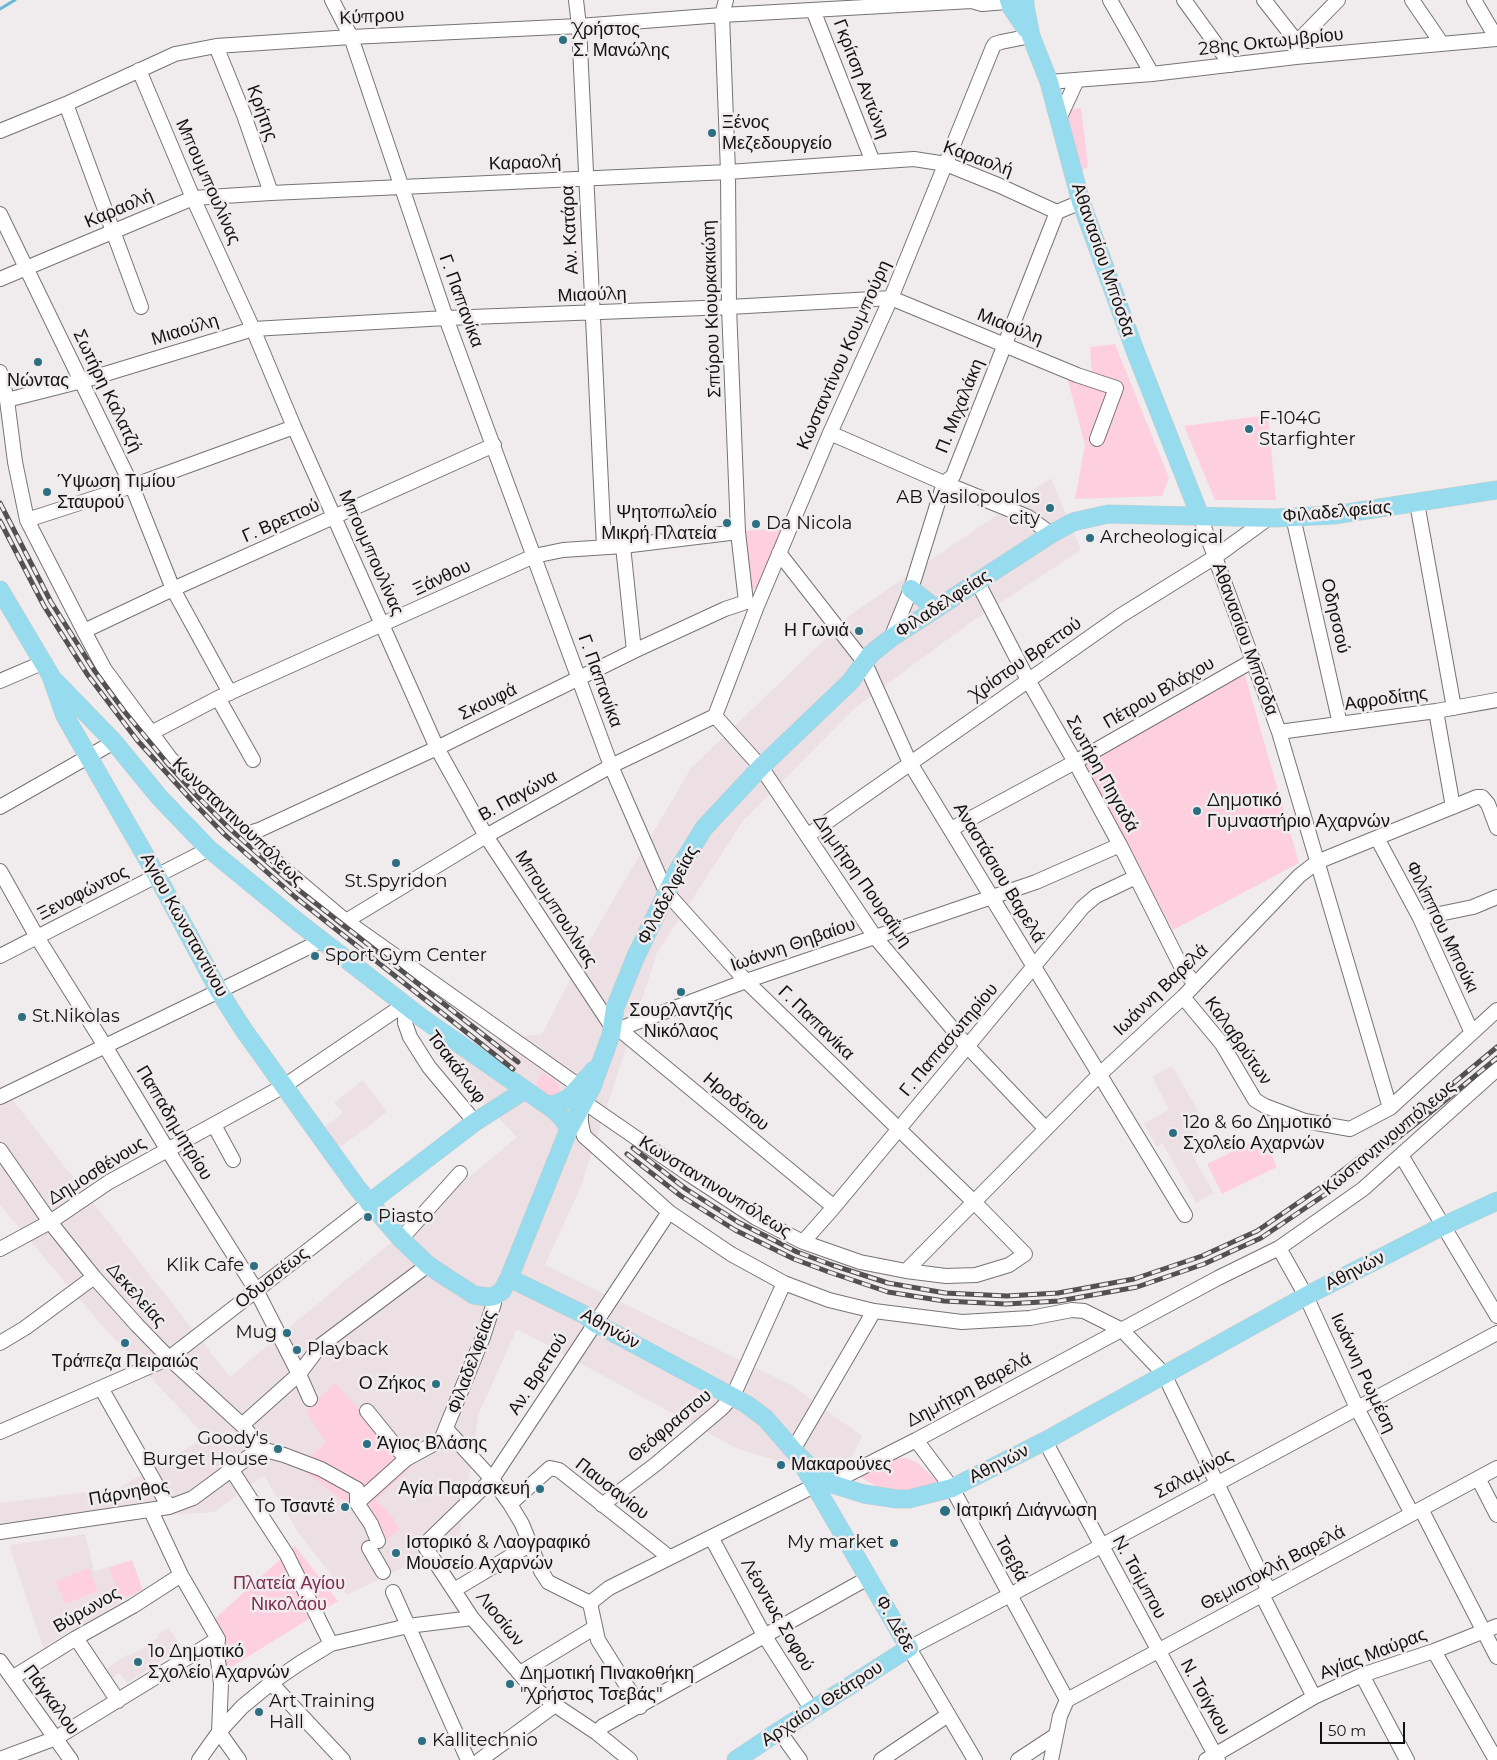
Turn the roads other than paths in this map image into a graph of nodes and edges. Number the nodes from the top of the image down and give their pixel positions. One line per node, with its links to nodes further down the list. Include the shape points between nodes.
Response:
1 (332, 0): 16 (street, Γ. Παπανίκα)
2 (576, 0): 14 (street, Αν. Κατάρα)
3 (726, 0): 13 (street, Σπύρου Κιουρκακιώτη)
4 (1110, 0): 24 (street)
5 (1184, 0): 22 (street)
6 (1264, 0): 18 (street)
7 (1338, 0): 18 (street)
8 (1412, 0): 19 (street)
9 (1474, 0): 17 (street)
10 (973, 1): 11 (street, Κύπρου, via 982,4); 12 (street, Κύπρου)
11 (1016, 1): 15 (main road, Αθανασίου Μπόσδα, via 1019,20)
12 (813, 10): 13 (street, Κύπρου); 30 (street, Γκρίτση Αντώνη)
13 (722, 15): 14 (street, Κύπρου); 32 (street, Σπύρου Κιουρκακιώτη)
14 (579, 26): 16 (street, Κύπρου); 33 (street, Αν. Κατάρα)
15 (1032, 36): 26 (main road, Αθανασίου Μπόσδα); 31 (street, Κωσταντίνου Κουμπούρη, via 995,44)
16 (351, 37): 20 (street, Κύπρου); 34 (street, Γ. Παπανίκα)
17 (1497, 39): 19 (street, 28ης Οκτωμβρίου)
18 (1298, 42): 21 (street)
19 (1442, 44): 21 (street, 28ης Οκτωμβρίου)
20 (216, 46): 23 (street, Κύπρου, via 176,54); 35 (street, Κρήτης)
21 (1296, 57): 22 (street, 28ης Οκτωμβρίου)
22 (1231, 65): 24 (street, 28ης Οκτωμβρίου)
23 (139, 70): 27 (street, Κύπρου); 36 (street, Μπουμπουλίνας)
24 (1152, 74): 25 (street, 28ης Οκτωμβρίου)
25 (1077, 80): 26 (street, 28ης Οκτωμβρίου); 28 (street)
26 (1049, 82): 28 (main road, Αθανασίου Μπόσδα)
27 (66, 104): 29 (street, Κύπρου); 40 (street)
28 (1060, 118): 37 (main road, Αθανασίου Μπόσδα)
29 (0, 131)
30 (873, 162): 31 (street, Καραολή, via 914,159); 32 (street, Καραολή)
31 (946, 164): 38 (street, Καραολή); 43 (street, Κωσταντίνου Κουμπούρη)
32 (728, 172): 33 (street, Καραολή); 45 (street, Σπύρου Κιουρκακιώτη)
33 (587, 179): 34 (street, Καραολή); 46 (street, Αν. Κατάρα)
34 (401, 186): 35 (street, Καραολή); 47 (street, Γ. Παπανίκα)
35 (271, 193): 36 (street, Καραολή)
36 (194, 198): 40 (street, Καραολή); 48 (street, Μπουμπουλίνας)
37 (1081, 202): 38 (street); 61 (main road, Αθανασίου Μπόσδα)
38 (1057, 212): 49 (street, Π. Μιχαλάκη)
39 (0, 214): 41 (street, Σωτήρη Καλατζή)
40 (113, 231): 41 (street, Καραολή); 44 (street)
41 (27, 268): 42 (street, Καραολή); 51 (street, Σωτήρη Καλατζή)
42 (0, 279)
43 (891, 298): 45 (street, Μιαούλη); 49 (street, Μιαούλη); 54 (street, Κωσταντίνου Κουμπούρη)
44 (141, 307)
45 (729, 308): 46 (street, Μιαούλη); 66 (street, Σπύρου Κιουρκακιώτη)
46 (594, 313): 47 (street, Μιαούλη); 69 (street, Αν. Κατάρα)
47 (446, 318): 48 (street, Μιαούλη); 56 (street, Γ. Παπανίκα)
48 (253, 329): 51 (street, Μιαούλη); 53 (street, Μπουμπουλίνας)
49 (1004, 344): 55 (street, Μιαούλη, via 1116,388); 57 (street, Π. Μιχαλάκη, via 952,476)
50 (0, 372): 52 (street, Κωνσταντινουπόλεως)
51 (82, 381): 52 (street, Μιαούλη); 58 (street, Σωτήρη Καλατζή)
52 (7, 400): 65 (street, Κωνσταντινουπόλεως)
53 (294, 427): 58 (street); 62 (street, Μπουμπουλίνας)
54 (830, 433): 57 (street); 70 (street, Κωσταντίνου Κουμπούρη)
55 (1097, 440)
56 (494, 444): 62 (street, Γ. Βρεττού); 71 (street, Γ. Παπανίκα)
57 (944, 483): 67 (street, via 1028,516); 75 (street, Π. Μιχαλάκη)
58 (132, 486): 65 (street); 74 (street, Σωτήρη Καλατζή)
59 (1497, 490): 60 (main road, Φιλαδελφείας)
60 (1417, 503): 64 (main road, Φιλαδελφείας, via 1334,515); 91 (street)
61 (1200, 516): 63 (main road, Φιλαδελφείας); 67 (main road, Φιλαδελφείας, via 1108,514 1073,522); 72 (street, Αθανασίου Μπόσδα)
62 (335, 517): 74 (street, Γ. Βρεττού); 79 (street, Μπουμπουλίνας)
63 (1270, 517): 64 (main road, Φιλαδελφείας); 72 (street, Χρίστου Βρεττού)
64 (1293, 517): 94 (street, Οδησσού)
65 (27, 520): 80 (street, Κωνσταντινουπόλεως)
66 (738, 532): 68 (street, Ξάνθου); 77 (street, Σπύρου Κιουρκακιώτη)
67 (1051, 534): 73 (main road, Φιλαδελφείας)
68 (623, 546): 69 (street, Ξάνθου); 82 (street)
69 (604, 547): 71 (street, Ξάνθου)
70 (779, 553): 77 (street, Κωσταντίνου Κουμπούρη); 84 (street, Αναστάσιου Βαρελά)
71 (534, 556): 79 (street, Ξάνθου); 86 (street, Γ. Παπανίκα)
72 (1215, 557): 83 (street, Αθανασίου Μπόσδα); 87 (street, Χρίστου Βρεττού, via 1120,616)
73 (978, 582): 78 (main road, Φιλαδελφείας); 87 (street, Σωτήρη Πηγαδά)
74 (173, 589): 80 (street, Γ. Βρεττού); 89 (street, Σωτήρη Καλατζή)
75 (911, 589): 78 (main road); 81 (street, Π. Μιχαλάκη)
76 (0, 590): 85 (main road, Αγίου Κωνσταντίνου)
77 (751, 604): 82 (street, Σκουφά, via 725,609); 93 (street, Κωσταντίνου Κουμπούρη)
78 (935, 608): 81 (main road, Φιλαδελφείας)
79 (382, 625): 89 (street, Ξάνθου); 98 (street, Μπουμπουλίνας)
80 (84, 632): 96 (street, Κωνσταντινουπόλεως, via 105,670)
81 (891, 638): 84 (main road, Φιλαδελφείας)
82 (634, 651): 86 (street, Σκουφά)
83 (1254, 660): 95 (street, Αθανασίου Μπόσδα); 101 (street, Πέτρου Βλάχου)
84 (866, 662): 102 (street, Αναστάσιου Βαρελά); 104 (main road, Φιλαδελφείας, via 850,682)
85 (46, 669): 88 (street); 97 (main road, Κωνσταντινουπόλεως); 99 (main road, Αγίου Κωνσταντίνου, via 65,716)
86 (579, 678): 98 (street, Σκουφά); 103 (street, Γ. Παπανίκα)
87 (1028, 680): 101 (street, Σωτήρη Πηγαδά); 102 (street, Χρίστου Βρεττού)
88 (0, 681)
89 (224, 696): 96 (street, Ξάνθου); 100 (street, Σωτήρη Καλατζή)
90 (1497, 700): 91 (street, Αφροδίτης)
91 (1454, 708): 92 (street, Αφροδίτης)
92 (1436, 711): 94 (street, Αφροδίτης); 105 (street)
93 (715, 716): 103 (street, Β. Παγώνα); 104 (street, Δημήτρη Πουραΐμη)
94 (1340, 724): 95 (street, Αφροδίτης)
95 (1279, 732): 115 (street, Αθανασίου Μπόσδα)
96 (151, 733): 109 (street, Κωνσταντινουπόλεως, via 196,786)
97 (114, 742): 99 (street); 114 (main road, Κωνσταντινουπόλεως, via 160,798)
98 (437, 748): 109 (street, Σκουφά); 110 (street, Μπουμπουλίνας)
99 (88, 756): 106 (street); 117 (main road, Αγίου Κωνσταντίνου)
100 (252, 760)
101 (1075, 762): 108 (street, Πέτρου Βλάχου); 113 (street, Σωτήρη Πηγαδά)
102 (910, 763): 108 (street, Αναστάσιου Βαρελά); 111 (street, Χρίστου Βρεττού)
103 (611, 766): 110 (street, Β. Παγώνα); 119 (street, Γ. Παπανίκα)
104 (761, 767): 111 (street, Δημήτρη Πουραΐμη); 119 (main road, Φιλαδελφείας, via 704,828)
105 (1453, 806): 107 (street, Ιωάννη Βαρελά, via 1482,797); 112 (street, Ιωάννη Βαρελά)
106 (0, 807)
107 (1497, 828)
108 (951, 830): 120 (street, Αναστάσιου Βαρελά)
109 (246, 834): 123 (street, Κωνσταντινουπόλεως)
110 (486, 836): 123 (street, Β. Παγώνα); 135 (street, Μπουμπουλίνας)
111 (807, 836): 125 (street, Δημήτρη Πουραΐμη)
112 (1377, 838): 115 (street, Ιωάννη Βαρελά); 122 (street, Φιλίππου Μπούκι)
113 (1120, 845): 118 (street, Σωτήρη Πηγαδά); 120 (street, Ιωάννη Θηβαίου, via 1045,879)
114 (209, 849): 117 (street, Ξενοφώντος); 126 (main road, Κωνσταντινουπόλεως)
115 (1317, 862): 130 (street, Ιωάννη Βαρελά); 146 (street, Αθανασίου Μπόσδα)
116 (0, 871): 124 (street, Παπαδημητρίου)
117 (157, 876): 124 (street, Ξενοφώντος); 131 (main road, Αγίου Κωνσταντίνου)
118 (1136, 877): 128 (street, Γ. Παπασωτηρίου, via 1096,896 1083,907); 130 (street, Σωτήρη Πηγαδά, via 1182,968)
119 (666, 892): 129 (street, Γ. Παπανίκα); 135 (main road, Φιλαδελφείας, via 621,991 615,1008)
120 (992, 897): 125 (street, Ιωάννη Θηβαίου); 128 (street, Αναστάσιου Βαρελά)
121 (1497, 897): 122 (street, via 1473,907)
122 (1420, 918): 136 (street, Φιλίππου Μπούκι)
123 (346, 921): 144 (street, Κωνσταντινουπόλεως)
124 (37, 937): 127 (street, Ξενοφώντος); 137 (street, Παπαδημητρίου)
125 (875, 937): 129 (street, Ιωάννη Θηβαίου); 138 (street, Δημήτρη Πουραΐμη)
126 (321, 940): 131 (street); 133 (main road, Κωνσταντινουπόλεως)
127 (0, 956)
128 (1034, 967): 138 (street, Γ. Παπασωτηρίου); 140 (street, Αναστάσιου Βαρελά)
129 (746, 981): 135 (street, Ιωάννη Θηβαίου); 150 (street, Γ. Παπανίκα)
130 (1195, 984): 132 (street, Ιωάννη Βαρελά)
131 (220, 992): 137 (street); 141 (main road, Αγίου Κωνσταντίνου)
132 (1184, 997): 140 (street, Ιωάννη Βαρελά); 152 (street, Καλαβρύτων, via 1222,1044 1255,1100 1305,1121)
133 (405, 1004): 141 (street, Δημοσθένους); 142 (main road, Κωνσταντινουπόλεως); 147 (street, Τσακάλωφ, via 405,1023 410,1037)
134 (1497, 1010): 136 (street, Κωσταντινουπόλεως)
135 (616, 1028): 144 (main road, Φιλαδελφείας, via 592,1088); 161 (street, Ηροδότου)
136 (1472, 1033): 146 (street, Κωσταντινουπόλεως)
137 (105, 1046): 143 (street); 153 (street, Παπαδημητρίου)
138 (968, 1046): 150 (street, Γ. Παπασωτηρίου); 151 (street, Δημήτρη Πουραΐμη)
139 (1497, 1070): 155 (street, Κωσταντινουπόλεως)
140 (1099, 1075): 151 (street, Ιωάννη Βαρελά); 163 (street, Αναστάσιου Βαρελά)
141 (284, 1086): 148 (street, Δημοσθένους); 160 (main road, Αγίου Κωνσταντίνου)
142 (526, 1090): 145 (main road, Κωνσταντινουπόλεως); 147 (main road, Οδυσσέως)
143 (0, 1097)
144 (581, 1099): 145 (main road, Φιλαδελφείας, via 569,1098); 149 (main road, Φιλαδελφείας); 162 (street, Κωνσταντινουπόλεως, via 584,1136); 167 (street, Κωνσταντινουπόλεως, via 756,1218)
145 (548, 1105): 149 (main road, Κωνσταντινουπόλεως)
146 (1390, 1108): 152 (street, Κωσταντινουπόλεως)
147 (475, 1122): 160 (main road, Οδυσσέως)
148 (214, 1125): 153 (street, Δημοσθένους); 156 (street)
149 (569, 1129): 174 (main road, Φιλαδελφείας)
150 (898, 1129): 159 (street, Γ. Παπανίκα); 161 (street, Γ. Παπασωτηρίου)
151 (1046, 1129): 159 (street, Ιωάννη Βαρελά)
152 (1350, 1129)
153 (167, 1149): 164 (street, Δημοσθένους, via 109,1182); 176 (street, Παπαδημητρίου)
154 (0, 1150): 164 (street, Δεκελείας)
155 (1401, 1155): 165 (street); 168 (street, Κωσταντινουπόλεως, via 1363,1189)
156 (234, 1160)
157 (460, 1173): 166 (street)
158 (1497, 1201): 165 (main road, Αθηνών)
159 (974, 1202): 170 (street, Γ. Παπανίκα); 172 (street, Ιωάννη Βαρελά)
160 (369, 1203): 166 (main road, Αγίου Κωνσταντίνου); 176 (street, Οδυσσέως)
161 (834, 1207): 167 (street, Γ. Παπασωτηρίου)
162 (670, 1212): 175 (street, Κωνσταντινουπόλεως, via 731,1254); 181 (street, Αν. Βρεττού)
163 (1185, 1215)
164 (50, 1222): 169 (street, Δημοσθένους); 173 (street, Δεκελείας)
165 (1443, 1226): 178 (main road, Αθηνών); 180 (street)
166 (401, 1239): 171 (main road, Αγίου Κωνσταντίνου)
167 (803, 1242): 172 (street, Κωνσταντινουπόλεως, via 860,1262)
168 (1279, 1248): 178 (street, Ιωάννη Ρωμέση); 182 (street)
169 (0, 1249)
170 (1025, 1254): 172 (street, Κωνσταντινουπόλεως, via 1009,1265 976,1275 946,1276)
171 (428, 1265): 177 (main road, Αγίου Κωνσταντίνου, via 474,1294); 186 (street, via 320,1346)
172 (906, 1271)
173 (94, 1277): 184 (street); 185 (street, Δεκελείας)
174 (509, 1278): 177 (main road, via 502,1291); 181 (main road, Αθηνών)
175 (784, 1283): 179 (street, Κωνσταντινουπόλεως, via 829,1300); 189 (street, Θεόφραστου)
176 (256, 1290): 185 (street, Οδυσσέως); 186 (street, Παπαδημητρίου)
177 (494, 1296): 194 (street, Φιλαδελφείας, via 483,1337)
178 (1306, 1296): 187 (main road, Αθηνών); 191 (street, Ιωάννη Ρωμέση)
179 (874, 1311): 182 (street, Κωνσταντινουπόλεως, via 962,1322 1030,1318 1072,1310 1084,1311); 198 (street)
180 (1497, 1316)
181 (595, 1323): 189 (main road, Αθηνών); 204 (street, Αν. Βρεττού)
182 (1122, 1330): 187 (street, Κωνσταντινουπόλεως); 196 (street, Δημήτρη Βαρελά)
183 (1497, 1333): 191 (street, Σαλαμίνος)
184 (0, 1343)
185 (169, 1358): 188 (street, Οδυσσέως); 193 (street, Δεκελείας)
186 (300, 1374): 190 (street, Παπαδημητρίου); 193 (street)
187 (1164, 1374): 197 (main road, Αθηνών); 206 (street, Κωνσταντινουπόλεως)
188 (101, 1388): 195 (street, Οδυσσέως); 212 (street)
189 (733, 1396): 198 (main road, Αθηνών, via 766,1418); 211 (street, Θεόφραστου, via 656,1464)
190 (310, 1399)
191 (1357, 1408): 206 (street, Σαλαμίνος); 215 (street, Ιωάννη Ρωμέση)
192 (367, 1411): 200 (street)
193 (242, 1425): 199 (street, Δεκελείας, via 254,1438)
194 (446, 1430): 200 (street, Φιλαδελφείας, via 441,1440); 204 (street)
195 (0, 1432)
196 (916, 1440): 205 (street, Δημήτρη Βαρελά); 207 (street, Τσεβά)
197 (1045, 1441): 207 (main road, Αθηνών); 221 (street, N. Τσίμπου)
198 (792, 1450): 205 (main road, Αθηνών)
199 (255, 1453): 202 (street, Πάρνηθος); 209 (street, via 265,1450 321,1469 357,1489)
200 (406, 1459): 209 (street, Φιλαδελφείας)
201 (1497, 1468): 203 (street, Θεμιστοκλή Βαρελά)
202 (230, 1469): 212 (street, Πάρνηθος, via 193,1498); 238 (street, via 288,1555)
203 (1478, 1478): 215 (street, Θεμιστοκλή Βαρελά); 216 (street)
204 (492, 1479): 210 (street); 220 (street, Αν. Βρεττού)
205 (826, 1483): 208 (main road, Αθηνών); 213 (main road); 218 (street, Δημήτρη Βαρελά)
206 (1217, 1483): 221 (street, Σαλαμίνος); 228 (street, Κωνσταντινουπόλεως)
207 (952, 1488): 208 (main road, Αθηνών, via 909,1499); 229 (street, Τσεβά)
208 (852, 1491): 213 (main road, via 841,1494)
209 (357, 1504): 223 (street, via 371,1524 373,1545)
210 (510, 1504): 211 (street, Παυσανίου, via 550,1468 559,1470); 219 (street)
211 (602, 1505): 222 (street, Παυσανίου)
212 (170, 1507): 214 (street, Πάρνηθος)
213 (831, 1509): 225 (main road, Φ. Δέδε)
214 (151, 1511): 217 (street, Πάρνηθος); 224 (street)
215 (1416, 1512): 228 (street, Θεμιστοκλή Βαρελά); 234 (street, Ιωάννη Ρωμέση)
216 (1497, 1515)
217 (1, 1527)
218 (711, 1537): 222 (street, Δημήτρη Βαρελά); 235 (street, Λέοντως Σοφού)
219 (531, 1544): 226 (street); 230 (street, via 548,1582)
220 (424, 1545): 226 (street, Λιοσίων)
221 (1101, 1546): 229 (street, Σαλαμίνος); 241 (street, N. Τσίμπου)
222 (669, 1557): 230 (street, Δημήτρη Βαρελά, via 609,1588)
223 (383, 1572)
224 (181, 1575): 236 (street, Βύρωνος); 237 (street)
225 (868, 1578): 235 (street); 239 (main road, Φ. Δέδε)
226 (454, 1590): 231 (street, Λιοσίων)
227 (393, 1592): 232 (street)
228 (1266, 1593): 241 (street, Θεμιστοκλή Βαρελά); 248 (street, Κωνσταντινουπόλεως)
229 (1010, 1596): 239 (street, Σαλαμίνος); 249 (street, Τσεβά)
230 (590, 1602): 233 (street)
231 (472, 1618): 232 (street); 244 (street, Λιοσίων)
232 (408, 1626): 238 (street); 266 (street)
233 (594, 1628): 244 (street); 252 (street, via 598,1640)
234 (1491, 1629): 240 (street, Αγίας Μαύρας); 242 (street, Ιωάννη Ρωμέση)
235 (764, 1635): 252 (street); 253 (street, Λέοντως Σοφού)
236 (76, 1638): 246 (street, Βύρωνος); 250 (street)
237 (218, 1639): 250 (street); 256 (street, via 221,1684)
238 (331, 1644): 247 (street)
239 (909, 1648): 253 (main road, Αρχαίου Θεάτρου); 254 (street, Φ. Δέδε)
240 (1434, 1650): 245 (street, Αγίας Μαύρας); 276 (street)
241 (1158, 1651): 249 (street, Θεμιστοκλή Βαρελά); 260 (street, Ν. Τσίγκου)
242 (1497, 1657)
243 (0, 1661): 246 (street, Πάγκαλου)
244 (520, 1673): 251 (street, Λιοσίων)
245 (1362, 1675): 248 (street, Αγίας Μαύρας); 275 (street)
246 (12, 1678): 259 (street, Πάγκαλου)
247 (271, 1683): 256 (street); 265 (street)
248 (1314, 1697): 260 (street, Αγίας Μαύρας)
249 (1067, 1700): 258 (street)
250 (118, 1701): 259 (street)
251 (555, 1705): 257 (street, Λιοσίων); 267 (street)
252 (640, 1707): 257 (street, via 603,1726)
253 (812, 1710): 255 (main road, Αρχαίου Θεάτρου)
254 (948, 1715): 271 (street); 272 (street, Φ. Δέδε)
255 (778, 1731): 269 (main road, Αρχαίου Θεάτρου); 270 (street)
256 (219, 1732): 263 (street); 264 (street)
257 (597, 1733): 268 (street, Λιοσίων)
258 (1056, 1735): 273 (street); 274 (street)
259 (56, 1738): 261 (street); 262 (street, Πάγκαλου)
260 (1213, 1758)
261 (0, 1759)
262 (71, 1760)
263 (199, 1760)
264 (240, 1760)
265 (343, 1760)
266 (468, 1760)
267 (480, 1760)
268 (630, 1760)
269 (736, 1760)
270 (800, 1760)
271 (881, 1760)
272 (975, 1760)
273 (1018, 1760)
274 (1051, 1760)
275 (1407, 1760)
276 (1496, 1760)

